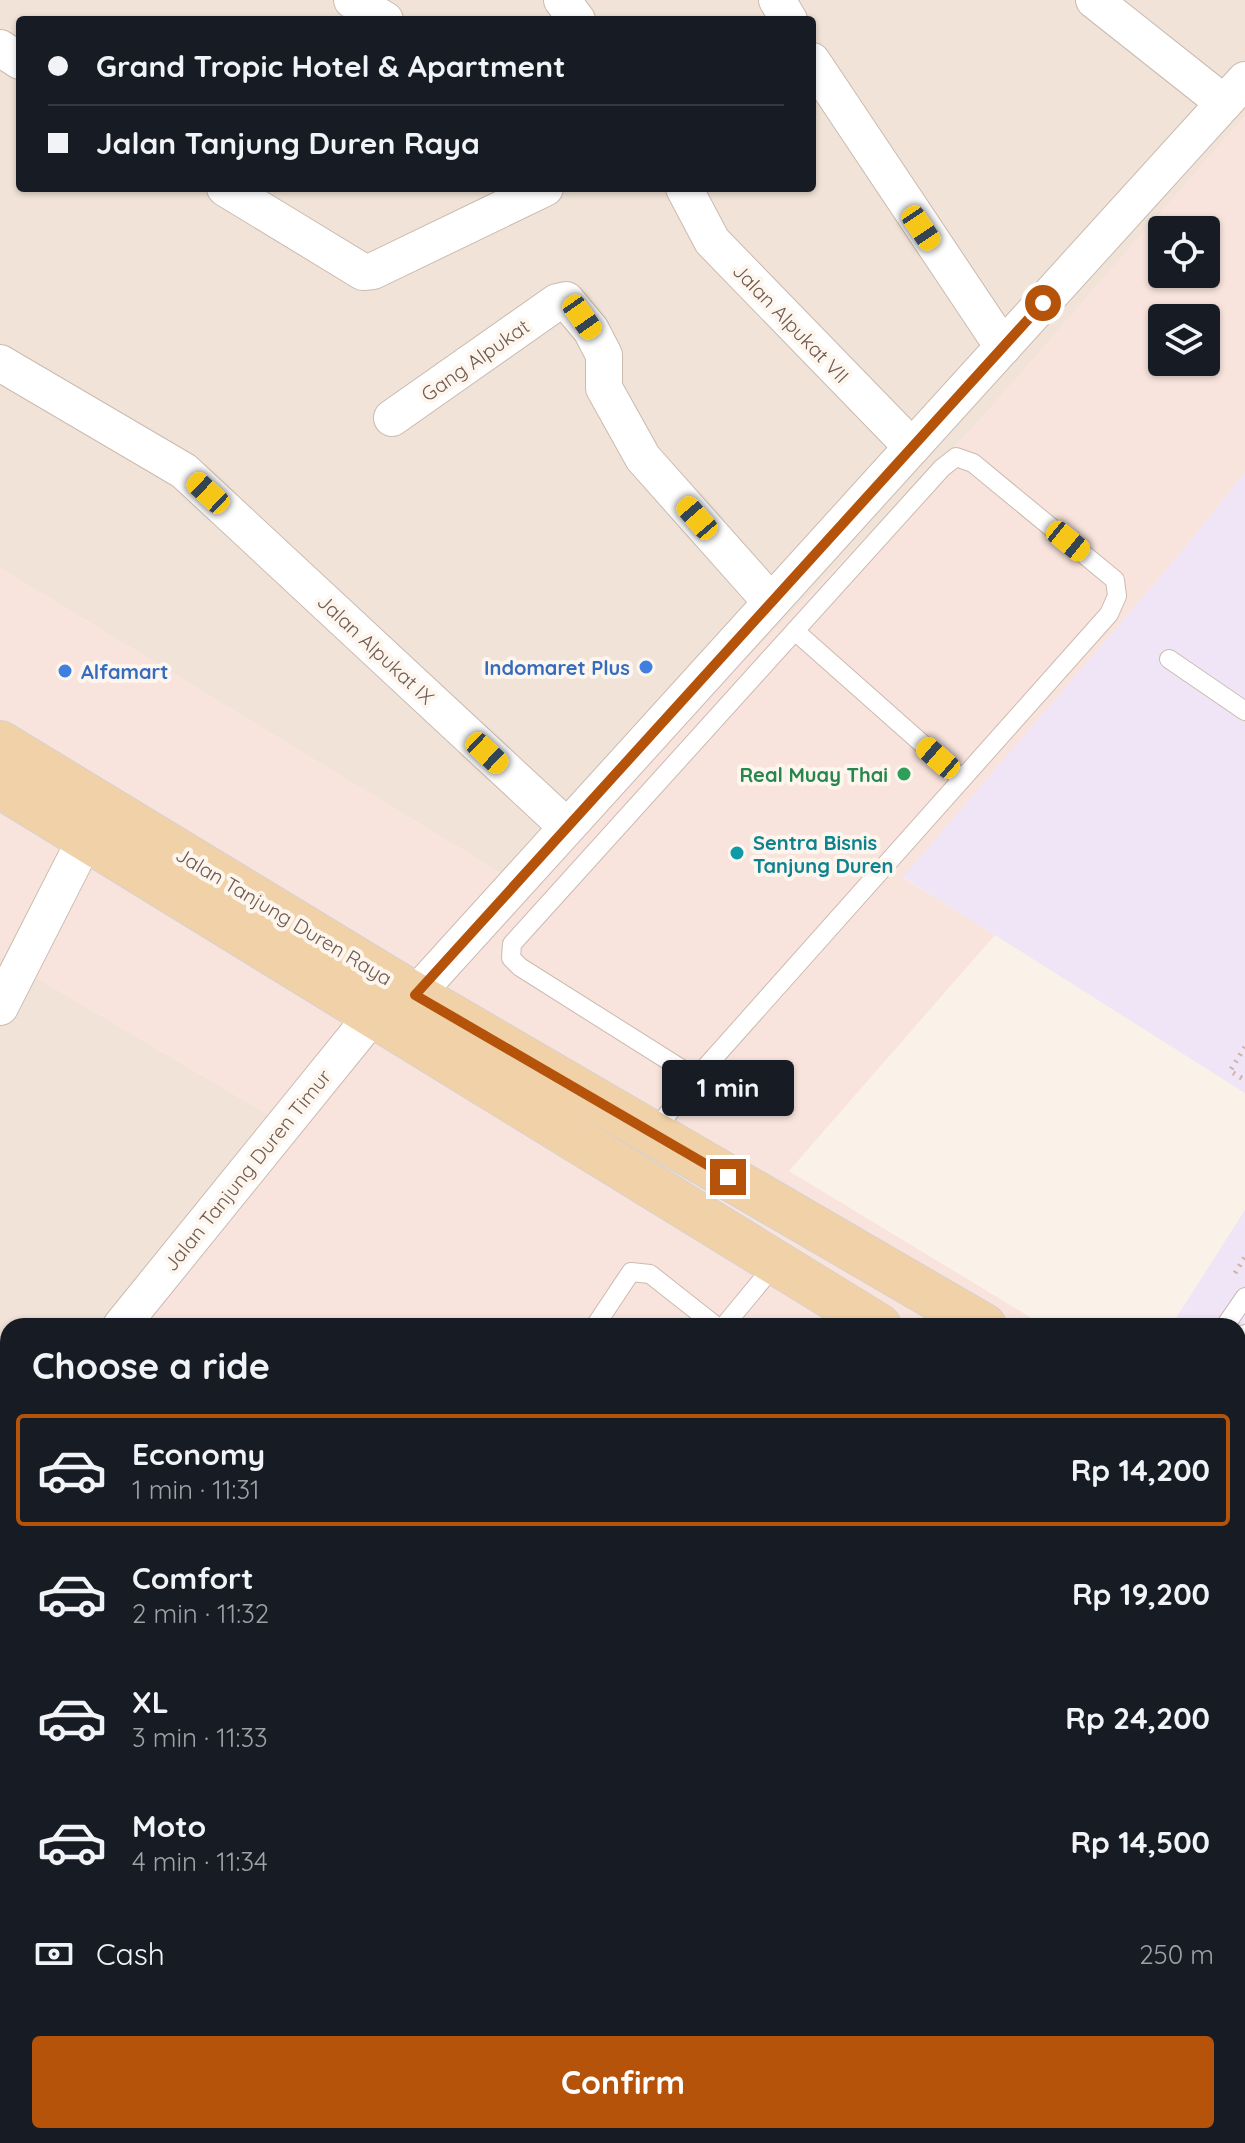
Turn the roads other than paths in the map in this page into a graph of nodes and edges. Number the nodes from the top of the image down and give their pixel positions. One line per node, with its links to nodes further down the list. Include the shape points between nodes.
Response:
1 (352, 0): 3 (street)
2 (1094, 0): 5 (street)
3 (378, 16)
4 (816, 67): 9 (street)
5 (1235, 91): 9 (street)
6 (232, 192): 8 (street, via 363,272)
7 (686, 192): 12 (street, Jalan Alpukat VII, via 712,241)
8 (521, 193)
9 (1003, 347): 12 (street)
10 (0, 363): 20 (street, Jalan Alpukat IX, via 184,471)
11 (392, 418): 13 (street, Gang Alpukat, via 566,300 604,355 604,388 643,458)
12 (912, 447): 13 (street)
13 (771, 602): 20 (street)
14 (795, 631): 18 (lane); 18 (lane, via 956,457 973,463 1115,580 1117,596 1109,614); 25 (lane, via 512,944 511,958 520,967)
15 (1169, 659): 16 (lane)
16 (1245, 711)
17 (0, 743): 22 (main road, Jalan Tanjung Duren Raya)
18 (962, 779): 25 (lane)
19 (0, 786): 21 (main road, Jalan Tanjung Duren Raya)
20 (567, 827): 22 (street)
21 (86, 838): 23 (street); 24 (main road, Jalan Tanjung Duren Raya)
22 (415, 995): 26 (main road, Jalan Tanjung Duren Raya)
23 (0, 1007)
24 (373, 1015): 27 (main road, Jalan Tanjung Duren Raya); 30 (street, Jalan Tanjung Duren Timur)
25 (696, 1078): 26 (lane)
26 (652, 1134): 29 (main road, Jalan Tanjung Duren Raya)
27 (776, 1263): 29 (main road, Jalan Tanjung Duren Raya); 33 (lane)
28 (1245, 1297): 35 (lane)
29 (886, 1312): 34 (main road, Jalan Tanjung Duren Raya)
30 (127, 1318)
31 (600, 1318): 32 (lane, via 631,1272 650,1274)
32 (706, 1318)
33 (731, 1318)
34 (928, 1318)
35 (1231, 1318)

